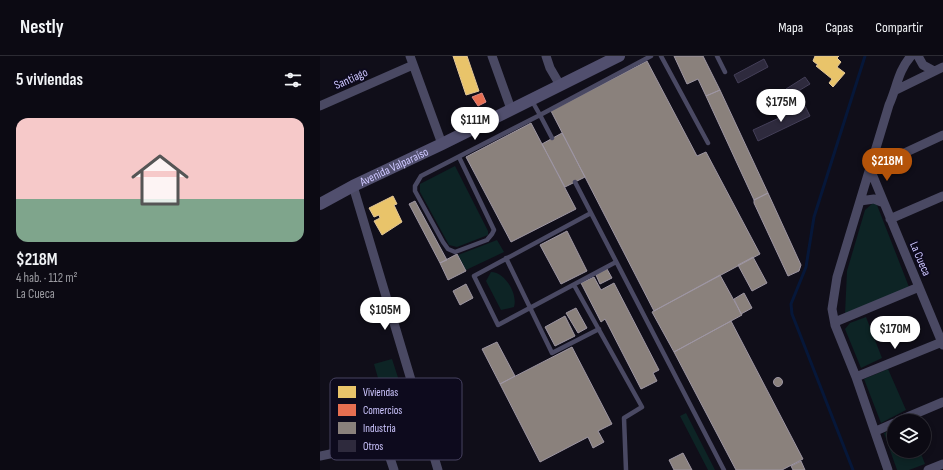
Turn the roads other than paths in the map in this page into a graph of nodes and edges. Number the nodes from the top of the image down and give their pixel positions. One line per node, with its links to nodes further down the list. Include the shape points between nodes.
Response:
1 (492, 56): 17 (street)
2 (546, 56): 13 (street)
3 (619, 56): 13 (main road, Avenida Valparaíso)
4 (651, 56): 18 (lane)
5 (661, 56): 21 (lane)
6 (717, 56): 12 (lane)
7 (911, 56): 14 (street, via 902,67)
8 (918, 56): 11 (street, via 923,65)
9 (412, 61): 16 (street, Santiago); 22 (street)
10 (943, 67): 11 (street)
11 (934, 71): 14 (street)
12 (725, 72)
13 (560, 85): 15 (main road, Avenida Valparaíso)
14 (896, 90): 24 (street)
15 (531, 99): 17 (main road, Avenida Valparaíso); 18 (lane)
16 (320, 106)
17 (511, 110): 22 (main road, Avenida Valparaíso)
18 (540, 115): 20 (lane); 23 (lane)
19 (943, 135): 24 (street)
20 (552, 138)
21 (708, 143)
22 (442, 144): 26 (main road, Avenida Valparaíso)
23 (459, 157): 23 (lane, via 421,176 415,186 415,191 443,242 448,250 455,252 486,240 494,230)
24 (870, 168): 28 (street); 29 (street, La Cueca)
25 (575, 182): 31 (lane)
26 (353, 186): 30 (main road, Avenida Valparaíso); 42 (street)
27 (943, 196): 32 (street)
28 (860, 201): 29 (street, via 874,199); 38 (street, via 837,277 832,309)
29 (884, 203): 32 (street, La Cueca)
30 (320, 204)
31 (591, 213): 33 (lane); 34 (lane)
32 (890, 219): 36 (street, La Cueca)
33 (506, 258): 37 (lane); 37 (lane, via 474,276 498,325)
34 (616, 262): 35 (lane); 55 (lane)
35 (574, 284): 37 (lane); 39 (lane)
36 (919, 287): 38 (street); 40 (street, La Cueca)
37 (531, 308): 39 (lane, via 552,353)
38 (835, 322): 41 (street)
39 (599, 329): 54 (lane, via 642,407 624,418)
40 (942, 344): 41 (street)
41 (856, 377): 46 (street)
42 (410, 378)
43 (943, 402): 44 (street)
44 (915, 414)
45 (887, 426): 46 (street)
46 (876, 431): 56 (street)
47 (330, 454): 48 (street)
48 (320, 456)
49 (391, 460): 52 (street)
50 (435, 460): 53 (street)
51 (943, 464): 57 (street)
52 (394, 470)
53 (438, 470)
54 (626, 470)
55 (724, 470)
56 (888, 470)
57 (928, 470)

